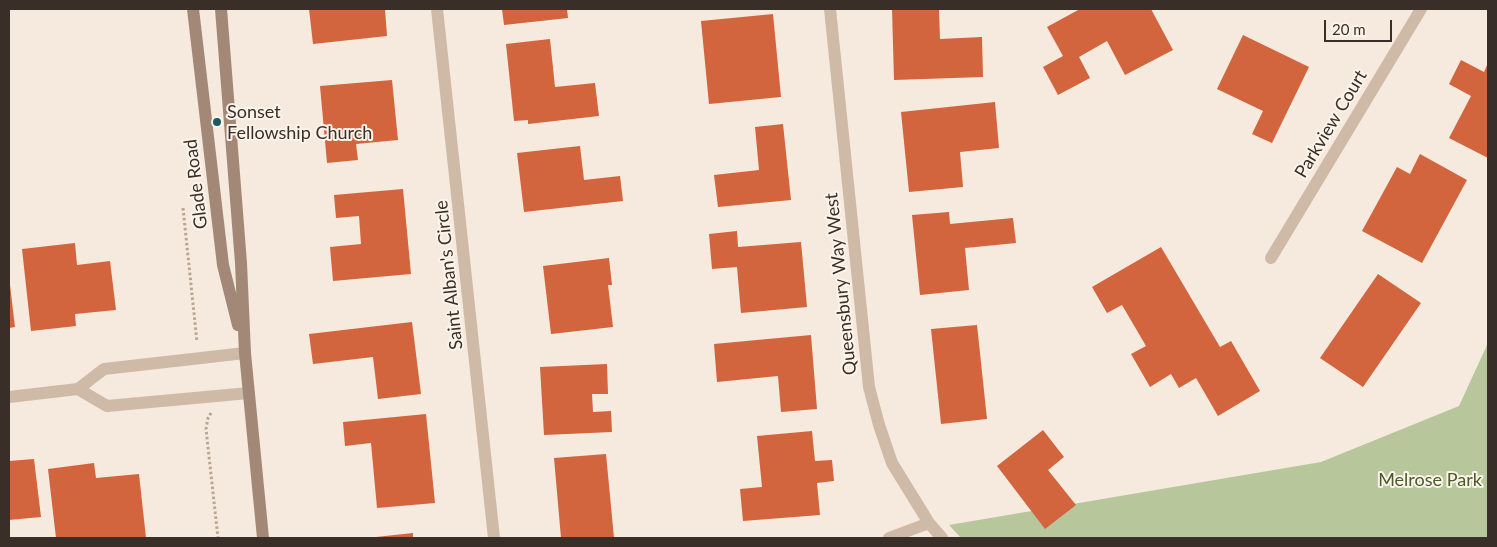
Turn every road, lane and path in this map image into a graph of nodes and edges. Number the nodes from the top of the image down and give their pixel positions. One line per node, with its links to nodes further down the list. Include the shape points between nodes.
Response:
1 (193, 9): 7 (main road, Glade Road, via 223,265)
2 (221, 9): 7 (main road, Glade Road)
3 (437, 9): 13 (street, Saint Alban's Circle)
4 (830, 9): 11 (street, Queensbury Way West, via 869,387 892,463)
5 (1421, 9): 6 (street, Parkview Court)
6 (1270, 258)
7 (245, 353): 8 (street, via 104,369); 9 (main road, Glade Road)
8 (78, 389): 9 (street, via 107,406); 10 (street)
9 (249, 393): 12 (main road, Glade Road)
10 (9, 397)
11 (929, 523): 14 (street); 15 (street, Queensbury Way West)
12 (263, 538)
13 (494, 538)
14 (889, 538)
15 (942, 538)

